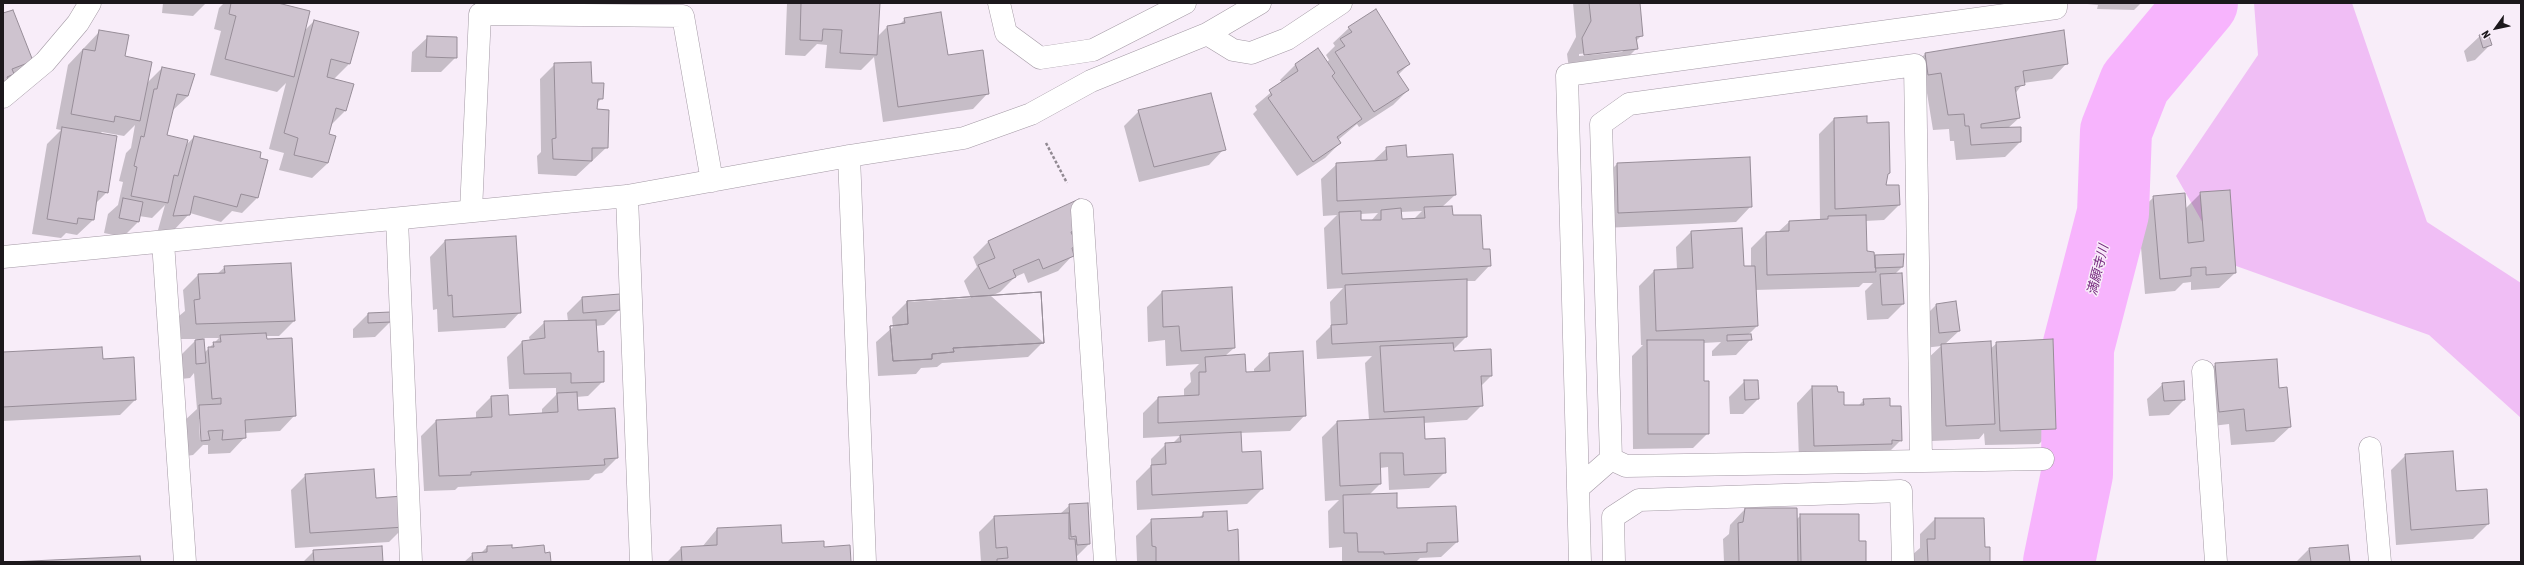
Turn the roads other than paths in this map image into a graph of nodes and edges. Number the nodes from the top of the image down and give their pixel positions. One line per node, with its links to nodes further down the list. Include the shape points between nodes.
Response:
1 (90, 3): 8 (street, via 78,23 45,62)
2 (998, 3): 3 (street, via 1006,33 1040,58 1093,50)
3 (1185, 3)
4 (1260, 3): 7 (street)
5 (1341, 3): 7 (street, via 1287,39 1251,53 1233,50)
6 (2056, 3): 22 (street, via 2056,8 1567,75)
7 (1206, 34): 9 (street, via 1091,81 1031,114 964,138)
8 (3, 97)
9 (849, 156): 10 (street); 26 (street)
10 (712, 181): 11 (street); 13 (street, via 683,16 480,14)
11 (627, 196): 13 (street); 25 (street)
12 (1082, 210): 27 (street)
13 (471, 211): 14 (street)
14 (397, 219): 15 (street); 24 (street)
15 (163, 242): 16 (street); 23 (street)
16 (3, 257)
17 (2203, 371): 31 (street)
18 (2370, 448): 32 (street)
19 (1611, 459): 21 (street, via 1626,466); 21 (street, via 1601,124 1629,104 1915,65); 22 (street)
20 (2043, 459): 21 (street)
21 (1921, 460)
22 (1578, 488): 28 (street)
23 (185, 562)
24 (411, 562)
25 (641, 562)
26 (865, 562)
27 (1106, 562)
28 (1580, 562)
29 (1614, 562): 30 (street, via 1613,517 1639,500 1901,492)
30 (1903, 562)
31 (2216, 562)
32 (2380, 562)

